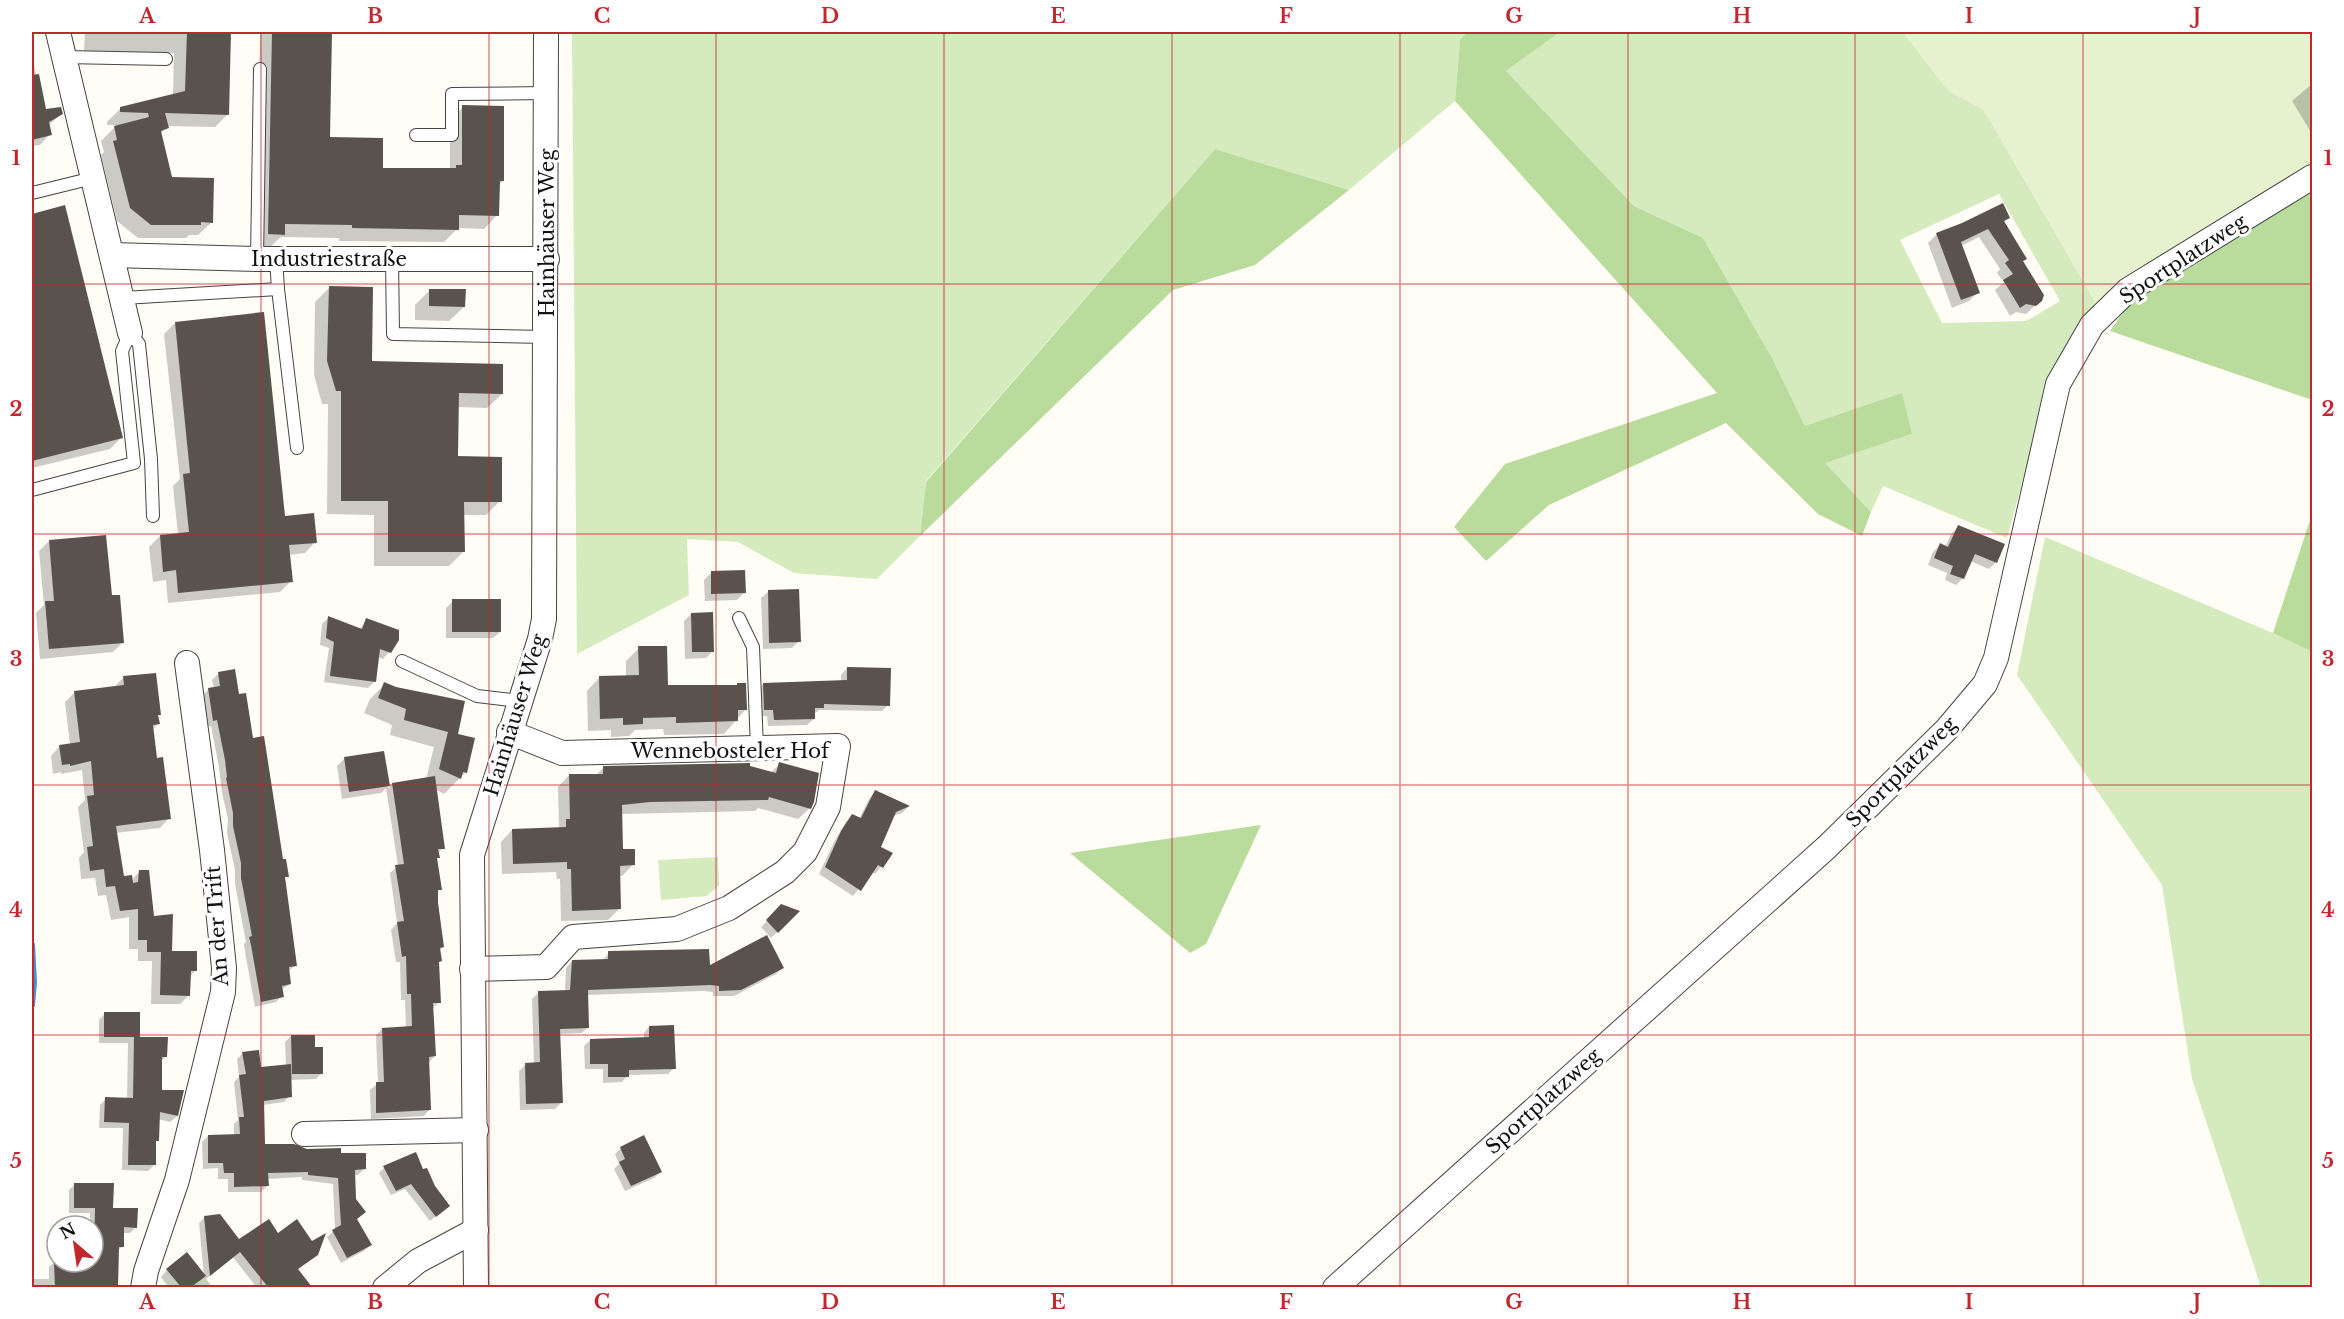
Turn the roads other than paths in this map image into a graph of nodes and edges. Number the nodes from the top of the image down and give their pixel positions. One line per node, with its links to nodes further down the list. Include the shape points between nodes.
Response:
1 (58, 32): 3 (street)
2 (546, 32): 6 (street, Hainhäuser Weg)
3 (64, 57): 4 (lane); 9 (street)
4 (166, 59)
5 (260, 69): 12 (lane)
6 (547, 93): 7 (lane, via 452,94 452,135); 14 (street, Hainhäuser Weg)
7 (416, 135)
8 (2313, 177): 35 (street, Sportplatzweg, via 2128,290 2092,325 2058,384 1996,658 1985,684 1947,729 1827,847)
9 (93, 178): 10 (lane); 11 (street)
10 (32, 193)
11 (112, 255): 12 (street, Industriestraße); 16 (street)
12 (267, 259): 13 (street, Industriestraße); 15 (lane)
13 (392, 259): 14 (street, Industriestraße); 18 (lane, via 393,334)
14 (547, 259): 18 (street, Hainhäuser Weg)
15 (278, 289): 16 (lane); 19 (lane)
16 (123, 298): 17 (street)
17 (130, 333): 20 (lane, via 122,351 134,463); 21 (lane, via 139,344)
18 (547, 338): 25 (street, Hainhäuser Weg, via 544,619)
19 (297, 448)
20 (32, 490)
21 (153, 516)
22 (739, 618): 27 (lane, via 753,647)
23 (402, 661): 25 (lane, via 477,696)
24 (188, 663): 32 (street, An der Trift, via 212,850 223,992 177,1180)
25 (520, 700): 26 (street, Hainhäuser Weg)
26 (509, 732): 27 (street, Wennebosteler Hof, via 562,753); 28 (street, Hainhäuser Weg, via 472,855)
27 (757, 748): 28 (street, Wennebosteler Hof, via 838,746 828,807 806,852 785,872 729,908 677,929 573,937 546,967)
28 (472, 969): 29 (street, Hainhäuser Weg)
29 (476, 1130): 30 (street); 31 (street, Hainhäuser Weg)
30 (304, 1134)
31 (476, 1230): 33 (street, via 418,1261); 34 (street, Hainhäuser Weg)
32 (143, 1287)
33 (385, 1287)
34 (476, 1287)
35 (1335, 1287)

